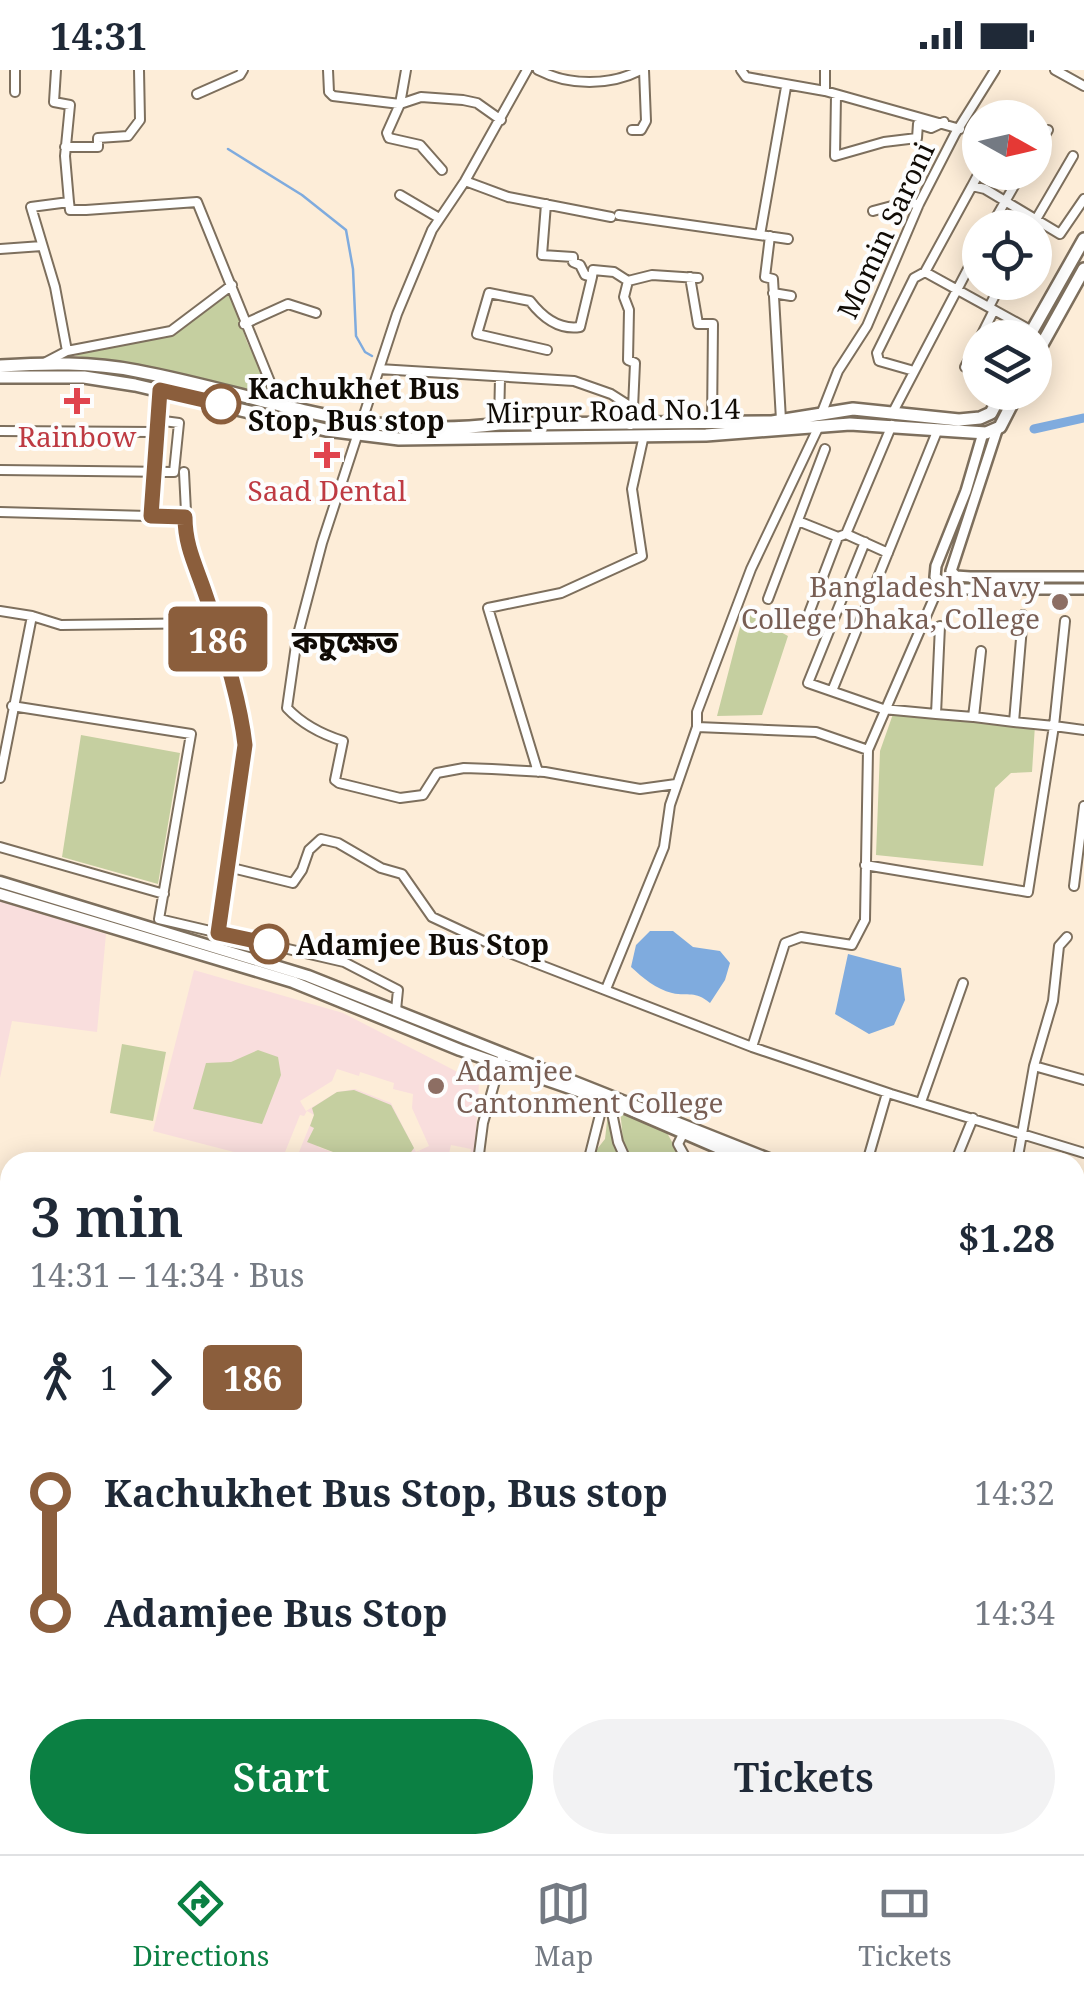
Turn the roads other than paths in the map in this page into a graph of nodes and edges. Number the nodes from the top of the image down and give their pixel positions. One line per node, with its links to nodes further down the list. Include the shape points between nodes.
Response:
1 (14, 70): 16 (street)
2 (56, 70): 25 (street, via 54,102 70,104)
3 (139, 70): 25 (street, via 140,120 128,136 98,138 98,147)
4 (242, 70): 18 (street)
5 (328, 70): 20 (street, via 332,96)
6 (406, 70): 20 (street)
7 (527, 70): 21 (street)
8 (538, 70): 9 (street, via 566,82)
9 (643, 70): 24 (street, via 646,121)
10 (741, 70): 14 (street)
11 (825, 70): 17 (street)
12 (995, 70): 23 (street, Momin Saroni)
13 (1056, 70): 15 (street)
14 (786, 86): 17 (street); 44 (street)
15 (1084, 86)
16 (15, 92)
17 (824, 92): 19 (street)
18 (198, 94)
19 (836, 95): 22 (street); 22 (street, via 835,156 917,138 918,124)
20 (400, 104): 21 (street, via 421,97 463,100); 27 (street, via 389,138 420,144)
21 (500, 120): 28 (street)
22 (944, 122): 23 (street)
23 (960, 128): 37 (street, Momin Saroni)
24 (632, 130)
25 (65, 146): 34 (street)
26 (1073, 156): 40 (street)
27 (442, 170)
28 (465, 181): 36 (street); 42 (street)
29 (970, 190): 50 (street)
30 (986, 190): 35 (street)
31 (1011, 190): 35 (street)
32 (400, 195): 42 (street)
33 (1084, 199): 43 (street, via 1062,234)
34 (69, 202): 47 (street, via 31,207); 54 (street, via 70,210 197,202)
35 (1004, 202): 38 (street); 39 (street)
36 (546, 204): 44 (street); 51 (street, via 542,255 572,257)
37 (919, 204): 41 (street); 79 (street, Momin Saroni, via 868,326)
38 (1000, 210)
39 (1015, 210)
40 (1041, 210)
41 (873, 211)
42 (439, 218): 70 (street)
43 (1052, 231)
44 (765, 236): 45 (street); 56 (street, via 765,277 772,279)
45 (788, 239)
46 (1084, 239): 63 (main road)
47 (42, 246): 48 (street); 66 (street)
48 (0, 248)
49 (1084, 269): 65 (main road)
50 (925, 272): 55 (street); 71 (street, via 914,278 877,353 879,361)
51 (592, 277): 53 (street, via 594,270 614,272); 67 (street, via 580,327 566,329 530,301 489,293 477,334)
52 (962, 278): 55 (street)
53 (628, 281): 76 (street); 84 (street, via 694,278 698,324 713,324)
54 (232, 285): 64 (street); 66 (street, via 171,331)
55 (956, 289): 59 (street); 71 (street)
56 (774, 293): 57 (street); 82 (street)
57 (791, 296)
58 (995, 300): 59 (street)
59 (992, 308): 61 (street); 62 (street)
60 (316, 313): 64 (street, via 288,304)
61 (987, 320)
62 (1010, 320)
63 (1038, 320)
64 (244, 324): 75 (street)
65 (1052, 326)
66 (66, 350): 68 (street)
67 (547, 350)
68 (44, 363): 69 (main road, Mirpur Road No.14); 75 (main road, Mirpur Road No.14, via 137,371)
69 (0, 366)
70 (379, 369): 73 (street); 88 (street)
71 (914, 371): 80 (street)
72 (0, 377): 74 (main road, Mirpur Road No.14, via 84,377)
73 (500, 378): 76 (street, via 574,382); 83 (street)
74 (160, 390): 81 (street); 88 (main road, Mirpur Road No.14)
75 (280, 406): 88 (main road, Mirpur Road No.14)
76 (633, 408): 85 (street)
77 (993, 410): 80 (main road, Mirpur Road No.14, via 980,418)
78 (1006, 410): 91 (main road)
79 (822, 412): 80 (main road, Mirpur Road No.14, via 853,410); 82 (main road, Mirpur Road No.14)
80 (893, 419): 86 (main road, Mirpur Road No.14); 87 (main road, Mirpur Road No.14); 101 (street)
81 (156, 420): 90 (street); 95 (street, via 179,423 174,472)
82 (781, 420): 84 (main road, Mirpur Road No.14)
83 (498, 424): 85 (main road, Mirpur Road No.14); 88 (main road, Mirpur Road No.14)
84 (712, 424): 85 (main road, Mirpur Road No.14)
85 (630, 425)
86 (819, 426): 92 (main road, Mirpur Road No.14); 121 (street, via 750,570)
87 (938, 429): 91 (main road, Mirpur Road No.14); 103 (street)
88 (359, 430): 92 (main road, Mirpur Road No.14, via 399,439); 124 (street, via 297,638 287,708 343,741 338,784 416,798 444,770)
89 (0, 431): 90 (street)
90 (154, 432): 95 (street)
91 (991, 432): 104 (street, via 952,565 956,576); 105 (street, via 936,566)
92 (644, 435): 124 (street, via 632,490 642,556 562,592 488,608)
93 (825, 449): 100 (street)
94 (0, 470): 95 (street)
95 (153, 472): 98 (street)
96 (184, 472): 99 (street)
97 (0, 512): 98 (street)
98 (151, 516): 99 (street)
99 (185, 517): 112 (street, via 188,551)
100 (798, 521): 101 (street); 107 (street)
101 (842, 535): 102 (street); 111 (street)
102 (864, 542): 103 (street); 116 (street, via 808,683)
103 (888, 553): 116 (street)
104 (1084, 577)
105 (940, 584): 106 (street); 119 (street)
106 (1084, 588)
107 (768, 599)
108 (0, 611): 110 (street)
109 (1023, 614): 115 (street)
110 (32, 616): 112 (street, via 61,624); 118 (street)
111 (806, 621)
112 (213, 624): 130 (street, via 245,745)
113 (940, 626): 117 (street)
114 (1060, 674): 114 (street, via 1062,656 1065,621 1063,638); 120 (street); 122 (street, via 1054,726)
115 (1017, 686): 117 (street, via 1014,722 974,717 977,684 974,717 936,714); 120 (street, via 1014,722)
116 (832, 691): 119 (street)
117 (937, 696): 119 (street, via 936,714)
118 (12, 706): 125 (street); 134 (street, via 191,734)
119 (884, 710): 123 (street)
120 (1054, 726): 129 (street, via 1028,892)
121 (697, 727): 123 (street, via 816,732); 126 (street)
122 (1084, 730)
123 (868, 750): 129 (street)
124 (538, 772): 126 (street, via 640,789)
125 (0, 778)
126 (676, 784): 139 (street, via 664,847)
127 (1084, 806): 132 (street)
128 (0, 847): 134 (street)
129 (865, 865): 141 (street, via 864,920 852,945 801,936 786,943)
130 (228, 866): 136 (street); 139 (street, via 293,883 314,844 338,843 402,874 432,918)
131 (0, 882): 135 (main road)
132 (1074, 886)
133 (0, 894): 142 (main road, via 294,982)
134 (164, 894): 135 (street)
135 (158, 923): 136 (street); 140 (main road)
136 (218, 933): 140 (street, via 344,962 398,990)
137 (1067, 936): 143 (street, via 1059,946 1053,1000)
138 (963, 983): 147 (street)
139 (606, 989): 141 (street)
140 (396, 1010): 142 (main road)
141 (752, 1046): 145 (street)
142 (501, 1060): 146 (main road); 151 (street)
143 (1034, 1066): 144 (street); 150 (street)
144 (1084, 1080)
145 (886, 1092): 147 (street); 157 (street)
146 (607, 1099): 149 (main road); 152 (street); 153 (street)
147 (921, 1102): 148 (street)
148 (973, 1118): 150 (street); 158 (street)
149 (685, 1130): 154 (street, via 678,1144); 155 (main road); 156 (main road)
150 (1024, 1134): 159 (street); 160 (street)
151 (479, 1152)
152 (591, 1152)
153 (622, 1152)
154 (682, 1152)
155 (730, 1152)
156 (748, 1152)
157 (870, 1152)
158 (958, 1152)
159 (1020, 1152)
160 (1084, 1152)

